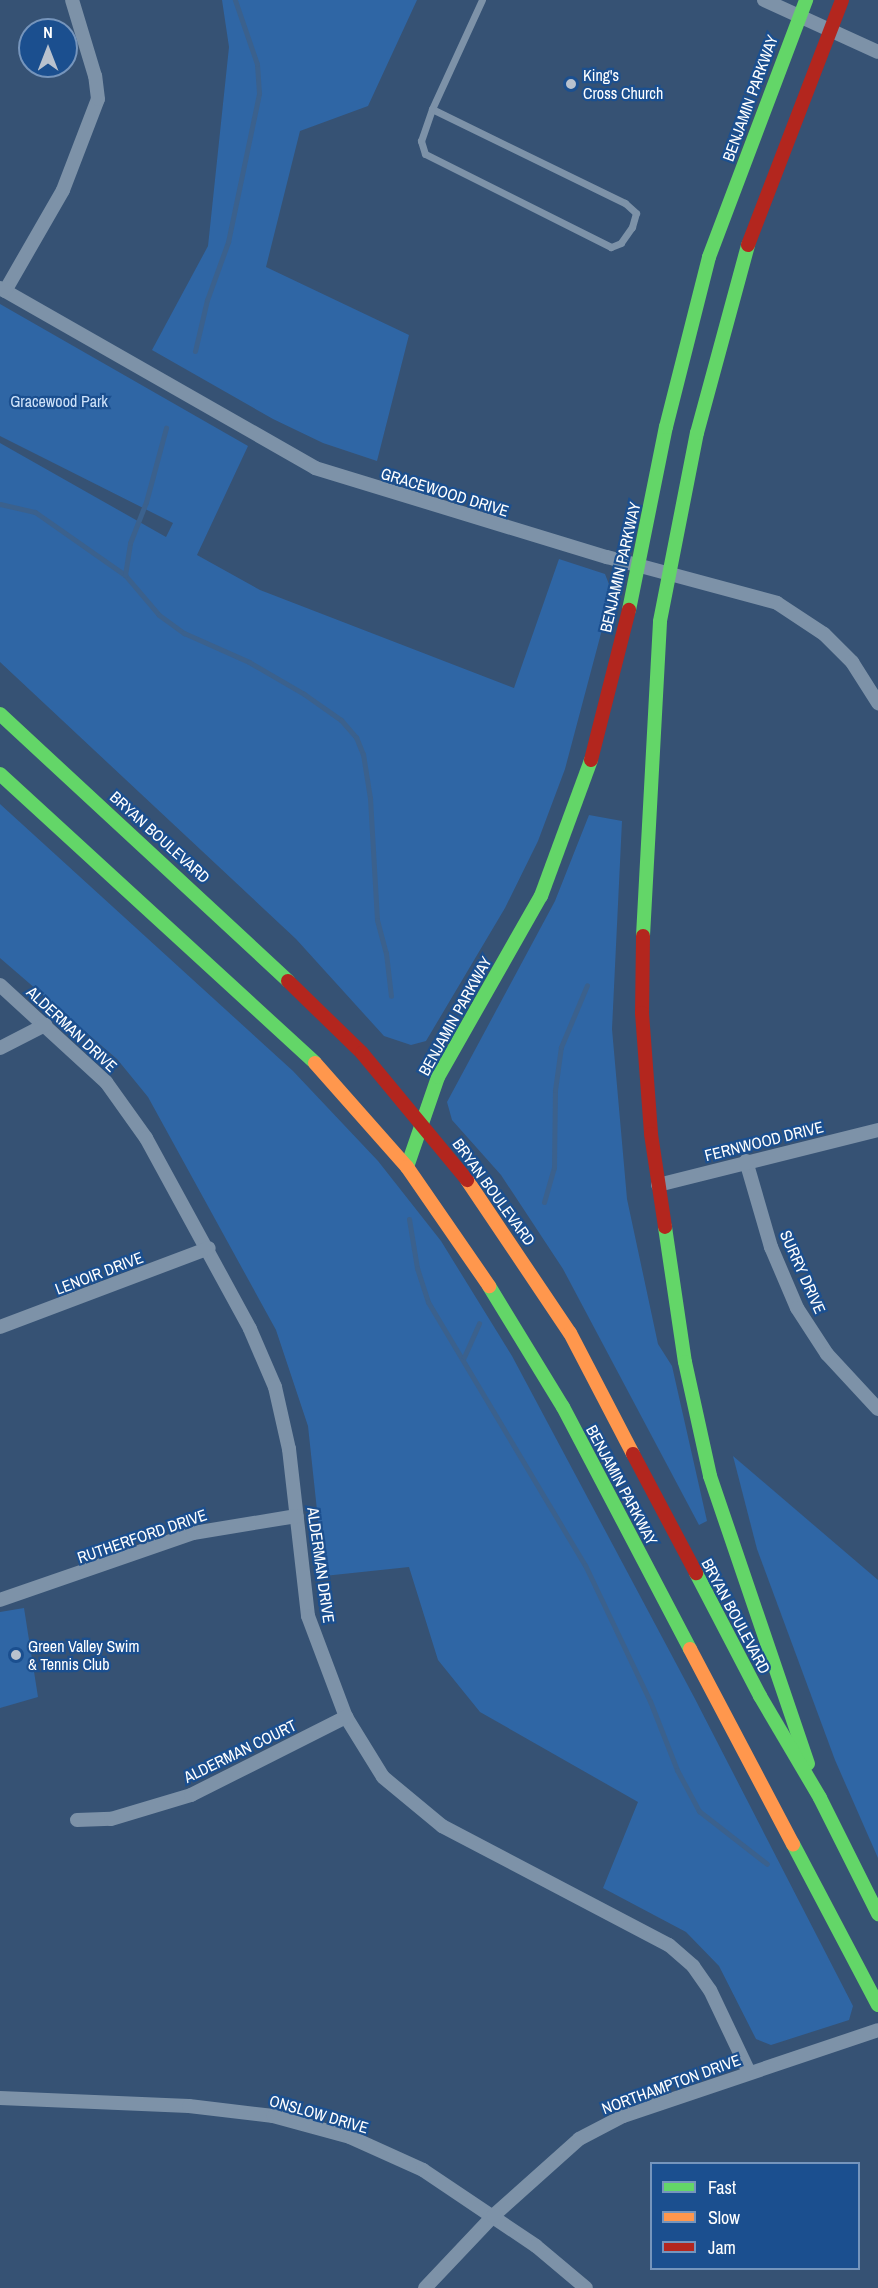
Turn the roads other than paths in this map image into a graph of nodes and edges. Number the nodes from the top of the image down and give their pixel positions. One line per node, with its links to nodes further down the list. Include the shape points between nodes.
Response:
1 (72, 0): 10 (street, via 96,76 98,99 63,190)
2 (482, 0): 9 (lane)
3 (764, 0): 6 (street)
4 (806, 0): 6 (main road, BENJAMIN PARKWAY)
5 (842, 0): 7 (main road)
6 (798, 16): 7 (street); 11 (main road, BENJAMIN PARKWAY, via 709,257 666,427)
7 (828, 30): 8 (street); 12 (main road, via 740,267 697,434)
8 (878, 52)
9 (432, 109): 9 (lane, via 420,141 425,154 447,168 610,247 621,243 633,227 636,213 625,202)
10 (2, 289): 11 (street, GRACEWOOD DRIVE, via 315,468)
11 (640, 565): 12 (street, GRACEWOOD DRIVE); 19 (main road, BENJAMIN PARKWAY, via 585,784 542,896 438,1077)
12 (668, 572): 13 (street, GRACEWOOD DRIVE, via 777,603 824,634 852,662); 23 (main road, via 660,621 643,880 642,1013)
13 (878, 703)
14 (0, 714): 19 (main road, BRYAN BOULEVARD, via 212,907 354,1045)
15 (0, 774): 22 (main road, via 335,1081)
16 (0, 985): 17 (street, ALDERMAN DRIVE)
17 (45, 1025): 18 (street); 24 (street, ALDERMAN DRIVE, via 106,1082 147,1138)
18 (0, 1048)
19 (421, 1124): 22 (main road, BENJAMIN PARKWAY); 30 (main road, BRYAN BOULEVARD, via 456,1164 570,1333 760,1696)
20 (878, 1130): 21 (street, FERNWOOD DRIVE)
21 (746, 1161): 23 (street, FERNWOOD DRIVE); 26 (street, SURRY DRIVE, via 771,1247 797,1308 827,1354)
22 (407, 1167): 33 (main road, BENJAMIN PARKWAY, via 508,1313 560,1401)
23 (658, 1185): 30 (main road, via 683,1351 710,1476)
24 (208, 1248): 25 (street, LENOIR DRIVE); 27 (street, ALDERMAN DRIVE, via 275,1387 290,1449)
25 (0, 1327)
26 (878, 1409)
27 (297, 1516): 28 (street, RUTHERFORD DRIVE, via 193,1533); 29 (street, ALDERMAN DRIVE, via 308,1616)
28 (0, 1600)
29 (346, 1717): 31 (street, ALDERMAN COURT, via 191,1795 111,1819); 35 (street, ALDERMAN DRIVE, via 383,1777 442,1826 677,1952 710,1990)
30 (820, 1798): 32 (main road)
31 (77, 1820)
32 (878, 1914)
33 (878, 2005)
34 (878, 2030): 35 (street, NORTHAMPTON DRIVE)
35 (748, 2072): 37 (street, NORTHAMPTON DRIVE, via 623,2116 579,2139)
36 (0, 2098): 37 (street, ONSLOW DRIVE, via 189,2106 273,2116 350,2137 413,2165)
37 (493, 2216): 38 (street, NORTHAMPTON DRIVE); 39 (street, ONSLOW DRIVE)
38 (425, 2288)
39 (586, 2288)

